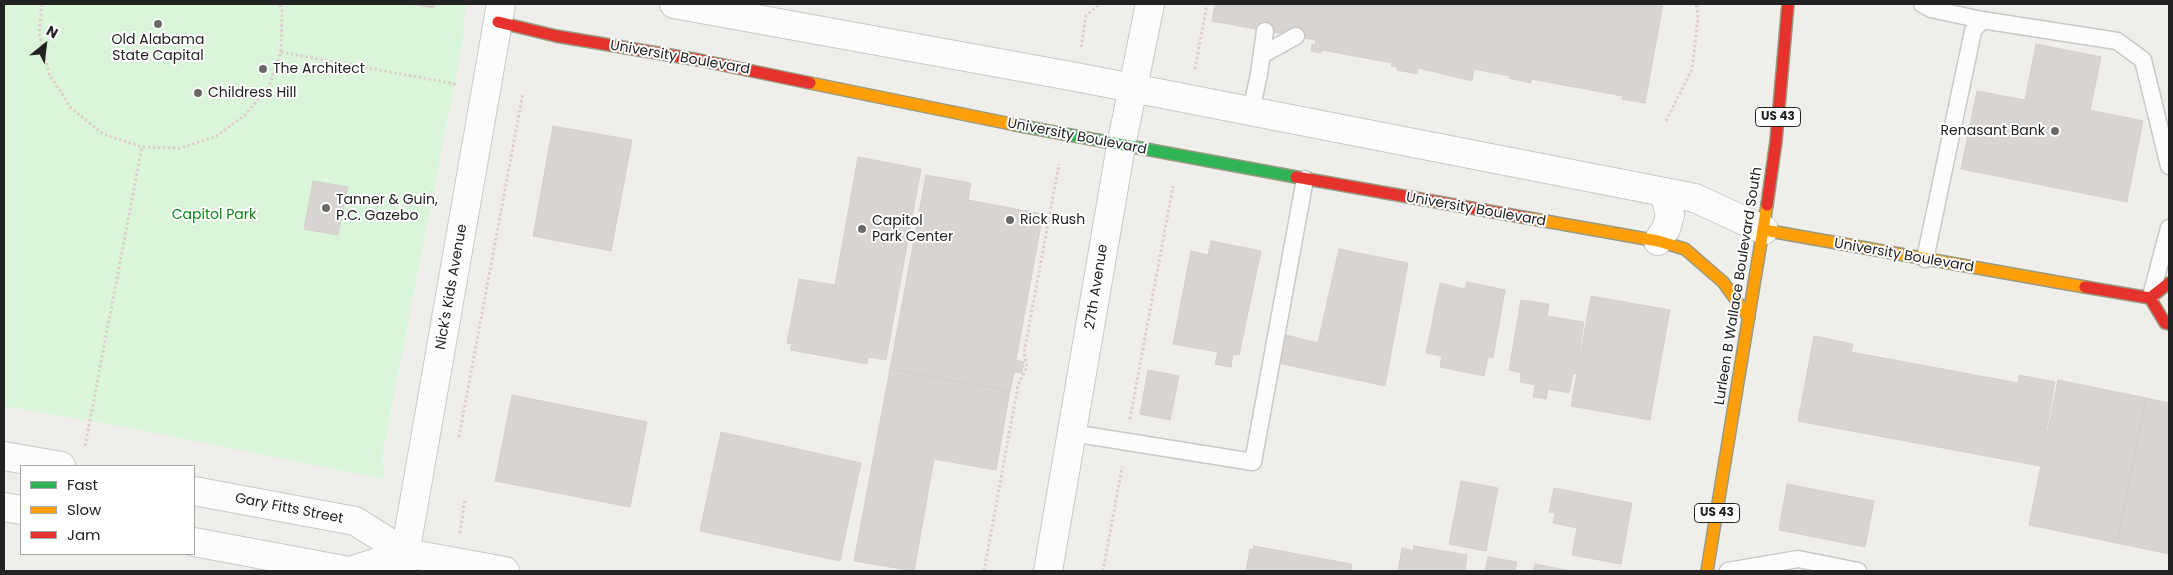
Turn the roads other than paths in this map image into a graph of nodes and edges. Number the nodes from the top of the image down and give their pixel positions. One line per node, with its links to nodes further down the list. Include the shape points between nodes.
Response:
1 (674, 4): 10 (street, University Boulevard)
2 (1150, 4): 10 (street, 27th Avenue)
3 (1788, 4): 17 (main road, Lurleen B Wallace Boulevard South / US 43, via 1776,141)
4 (1922, 4): 6 (lane, via 1931,9)
5 (500, 13): 12 (main road, University Boulevard, via 556,36 699,60); 31 (street, Nick's Kids Avenue)
6 (1982, 20): 13 (lane, via 2117,41 2143,60); 19 (lane, via 1973,31)
7 (1264, 31): 9 (lane)
8 (1296, 36): 9 (lane)
9 (1262, 55): 11 (lane)
10 (1134, 88): 11 (street, University Boulevard); 12 (street, 27th Avenue)
11 (1251, 111): 15 (street, University Boulevard)
12 (1121, 146): 14 (main road, University Boulevard); 24 (street, 27th Avenue)
13 (2169, 166)
14 (1304, 179): 18 (main road, University Boulevard); 24 (lane, via 1253,462)
15 (1664, 192): 17 (street, University Boulevard, via 1695,198); 18 (street, via 1670,215)
16 (2169, 228): 21 (lane)
17 (1764, 230): 19 (main road, University Boulevard); 22 (main road, Lurleen B Wallace Boulevard South / US 43)
18 (1658, 242): 22 (main road, University Boulevard, via 1685,249 1701,261 1723,282)
19 (1925, 259): 21 (main road, University Boulevard)
20 (2169, 284): 21 (main road)
21 (2150, 298): 23 (main road, via 2165,323)
22 (1749, 318): 35 (main road, Lurleen B Wallace Boulevard South / US 43)
23 (2169, 324)
24 (1072, 433): 34 (street, 27th Avenue)
25 (4, 456): 26 (street)
26 (56, 465)
27 (195, 491): 31 (street, Gary Fitts Street, via 355,521)
28 (4, 507): 29 (street)
29 (20, 510)
30 (195, 542): 32 (street, Gary Fitts Street)
31 (404, 562): 32 (street, Gary Fitts Street); 33 (street, Gary Fitts Street)
32 (349, 571)
33 (505, 571)
34 (1048, 571)
35 (1707, 571)
36 (1728, 571): 37 (lane, via 1798,559)
37 (1858, 571)

